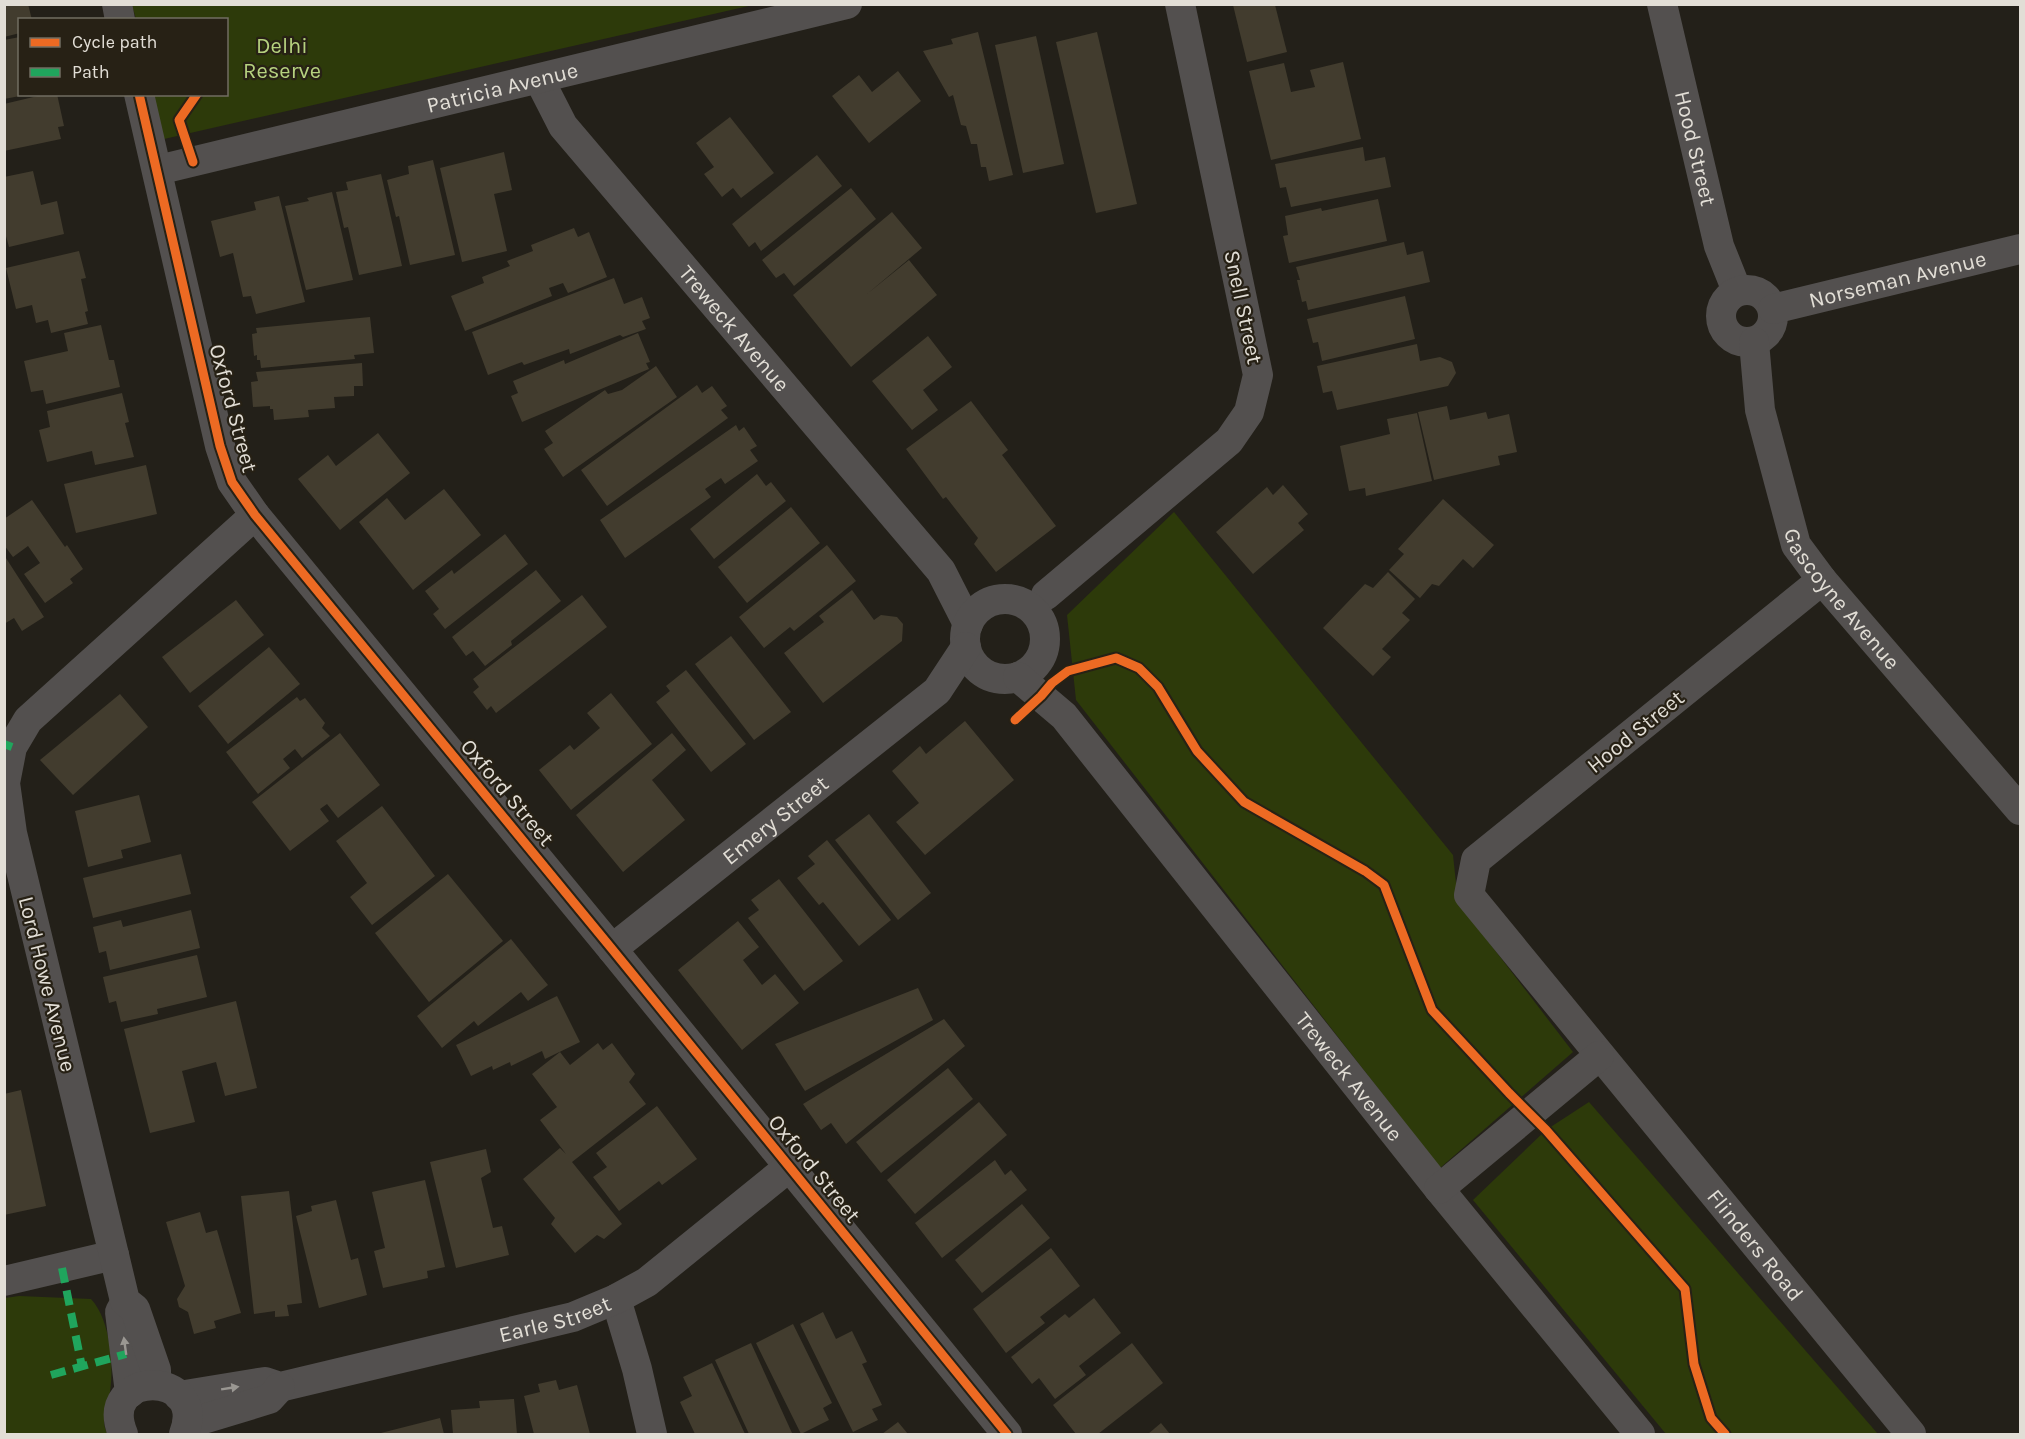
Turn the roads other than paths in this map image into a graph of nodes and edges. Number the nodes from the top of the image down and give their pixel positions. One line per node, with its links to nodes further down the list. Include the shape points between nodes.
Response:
1 (847, 4): 4 (street, Patricia Avenue)
2 (1180, 4): 14 (street, Snell Street, via 1258,375 1256,384 1249,412 1228,441)
3 (1662, 4): 8 (street, Hood Street, via 1719,246)
4 (539, 79): 6 (street, Patricia Avenue); 12 (street, Treweck Avenue, via 563,126)
5 (140, 96): 6 (street, Oxford Street)
6 (158, 170): 11 (street, Oxford Street, via 220,446 232,482)
7 (2020, 249): 9 (street, Norseman Avenue)
8 (1737, 291): 9 (street, via 1746,289 1764,295); 10 (street, via 1721,309 1721,325 1731,338)
9 (1773, 309): 10 (street, via 1771,328)
10 (1754, 342): 13 (street, Gascoyne Avenue, via 1760,410 1796,545)
11 (255, 516): 24 (street, Oxford Street); 28 (street, Lord Howe Avenue, via 27,720 12,747 5,783 12,834)
12 (941, 570): 15 (street, Treweck Avenue); 16 (street, Treweck Avenue)
13 (1822, 580): 22 (street, Gascoyne Avenue); 23 (street, Hood Street, via 1476,860)
14 (1046, 595)
15 (991, 601): 16 (street, via 977,610); 17 (street, via 1020,601 1032,609 1042,622 1046,639)
16 (967, 636): 18 (street, via 974,665); 20 (street, Emery Street)
17 (1042, 655): 19 (street, via 1032,669); 21 (street, Treweck Avenue)
18 (988, 676): 19 (street); 20 (street, Emery Street)
19 (1018, 677): 21 (street, Treweck Avenue)
20 (937, 691): 24 (street, Emery Street)
21 (1064, 716): 27 (street, Treweck Avenue)
22 (2020, 810)
23 (1469, 895): 25 (street, Flinders Road)
24 (612, 949): 26 (street, Oxford Street)
25 (1599, 1056): 27 (street); 38 (street, Flinders Road)
26 (789, 1167): 30 (street, Earle Street, via 647,1282); 36 (street, Oxford Street)
27 (1439, 1189): 37 (street, Treweck Avenue)
28 (114, 1255): 29 (street); 32 (street, Lord Howe Avenue, via 125,1301 120,1312)
29 (4, 1281)
30 (616, 1299): 31 (street, Earle Street, via 573,1317); 35 (street)
31 (280, 1387): 32 (street, Earle Street, one-way to 31, via 265,1382); 33 (street, Earle Street, via 269,1399)
32 (155, 1391): 33 (street, Lord Howe Avenue, via 186,1410); 34 (street, via 125,1398 118,1419)
33 (185, 1430)
34 (123, 1434)
35 (652, 1434)
36 (1007, 1434)
37 (1640, 1434)
38 (1911, 1434)

